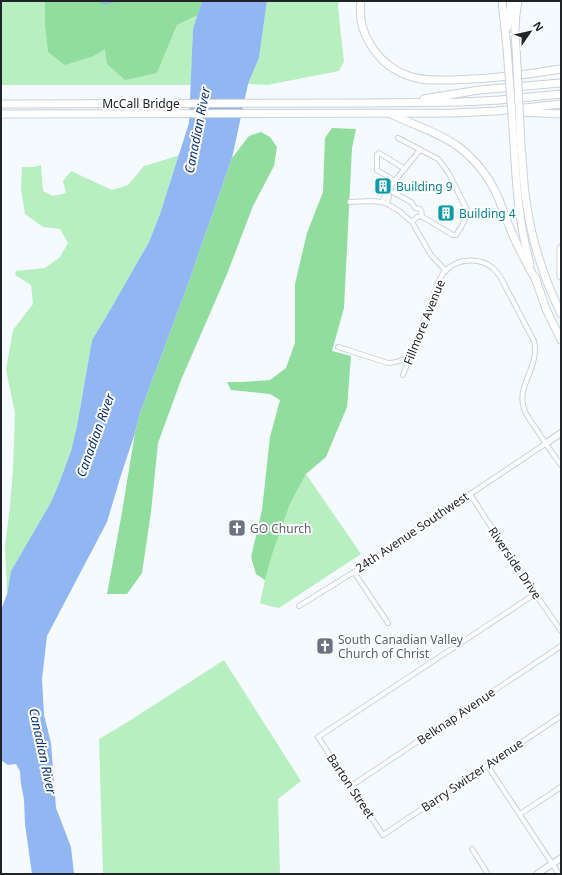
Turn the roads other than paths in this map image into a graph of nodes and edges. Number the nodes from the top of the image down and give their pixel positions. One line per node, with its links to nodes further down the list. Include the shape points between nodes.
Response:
1 (361, 1): 6 (highway, via 362,24 372,49 395,70 408,76 432,80 465,80 535,74)
2 (502, 1): 5 (highway)
3 (511, 1): 5 (highway)
4 (518, 1): 30 (highway, bridge, via 514,30 526,201 538,255)
5 (507, 48): 29 (highway, bridge, via 520,217)
6 (561, 69)
7 (561, 83): 9 (highway, via 480,90)
8 (561, 94): 9 (highway, via 499,100)
9 (402, 103): 10 (highway, McCall Bridge)
10 (1, 104)
11 (561, 104): 12 (highway)
12 (496, 111): 13 (highway, McCall Bridge); 15 (highway)
13 (389, 113): 14 (highway, McCall Bridge); 29 (highway, via 437,134 457,146 474,161 493,187 515,242)
14 (1, 114)
15 (561, 114)
16 (398, 138): 17 (street)
17 (420, 150): 18 (street); 24 (street, via 438,159 443,165 467,210 467,215 456,235)
18 (405, 169): 19 (street); 19 (street, via 378,153 377,170)
19 (395, 181): 20 (street)
20 (389, 191): 22 (street); 23 (street); 24 (street, via 421,210)
21 (350, 202): 22 (street)
22 (382, 202): 23 (street)
23 (387, 204): 25 (street, via 400,211)
24 (420, 217): 25 (street)
25 (413, 223): 27 (street, via 431,255)
26 (561, 248): 28 (highway)
27 (446, 271): 33 (street, Fillmore Avenue, via 437,286); 36 (street, via 458,263 475,261 491,267 502,280 535,345 533,364 523,393 523,405)
28 (561, 276)
29 (536, 280): 31 (highway)
30 (561, 314)
31 (561, 340)
32 (338, 347): 33 (street, via 388,363)
33 (410, 357): 34 (street, Fillmore Avenue)
34 (403, 375)
35 (561, 433): 36 (street)
36 (545, 444): 37 (street); 38 (street, 24th Avenue Southwest)
37 (561, 466)
38 (470, 494): 39 (street, 24th Avenue Southwest); 40 (street, Riverside Drive)
39 (354, 572): 41 (street, 24th Avenue Southwest); 42 (street)
40 (535, 594): 43 (street, Riverside Drive); 47 (street, Barton Street, via 318,737)
41 (299, 606)
42 (388, 623)
43 (561, 631)
44 (561, 646): 47 (street, Belknap Avenue)
45 (561, 716): 46 (street, Barry Switzer Avenue)
46 (487, 765): 49 (street); 50 (street, Barry Switzer Avenue)
47 (351, 786): 50 (street, Barton Street)
48 (561, 787): 49 (street)
49 (520, 814): 53 (street)
50 (384, 835)
51 (472, 849): 54 (street)
52 (561, 858): 53 (street)
53 (552, 863): 55 (street); 56 (street)
54 (488, 874)
55 (537, 874)
56 (559, 874)

